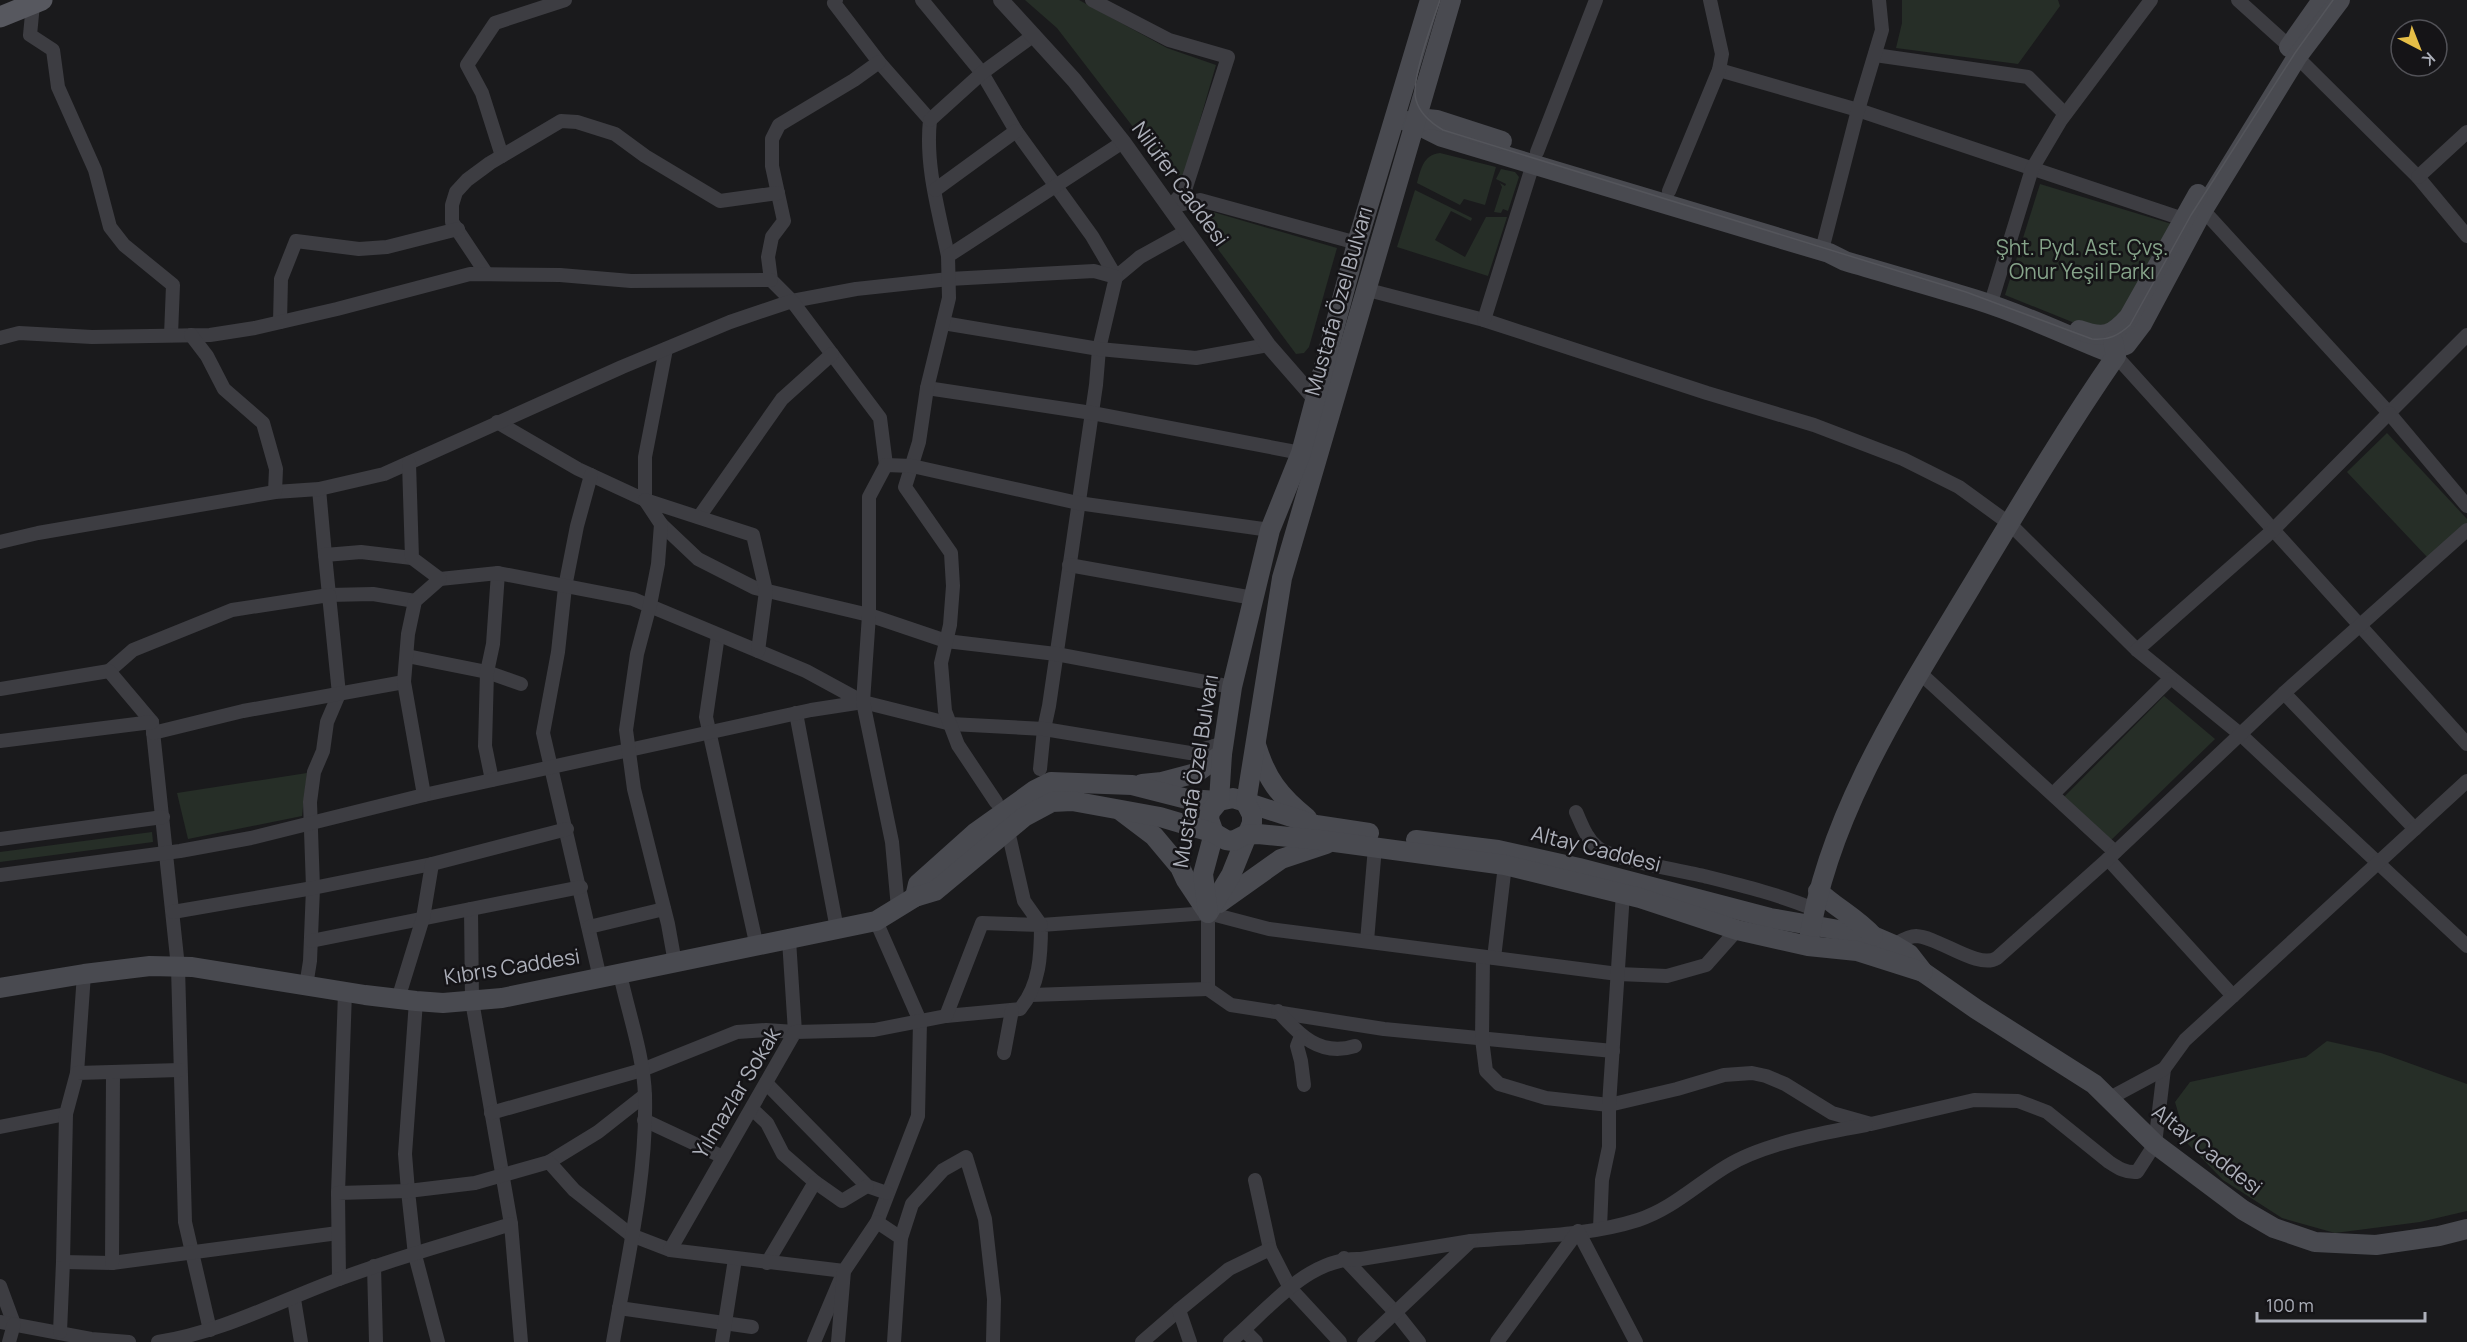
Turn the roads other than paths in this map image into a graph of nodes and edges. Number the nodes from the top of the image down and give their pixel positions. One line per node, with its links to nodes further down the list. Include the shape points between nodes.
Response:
1 (565, 0): 31 (street, via 495,23 467,65 482,93)
2 (922, 0): 22 (street)
3 (1001, 0): 17 (street, Nilüfer Caddesi)
4 (1092, 0): 39 (street, via 1168,40 1228,57 1185,190)
5 (1430, 0): 25 (main road, Mustafa Özel Bulvarı)
6 (1451, 0): 27 (main road, Mustafa Özel Bulvarı)
7 (1596, 0): 32 (street)
8 (1710, 0): 21 (street, via 1722,54)
9 (1879, 0): 19 (street, via 1882,30)
10 (2151, 0): 24 (street)
11 (2238, 0): 18 (street)
12 (2322, 0): 18 (main road)
13 (2340, 0): 18 (main road)
14 (834, 1): 20 (street)
15 (37, 2): 16 (main road); 58 (street, via 30,35 53,50 58,87 95,170 110,227 124,245 173,285)
16 (0, 17)
17 (1034, 35): 22 (street); 30 (street, Nilüfer Caddesi)
18 (2293, 52): 34 (street); 40 (main road); 41 (main road)
19 (1875, 55): 23 (street); 24 (street, via 2028,77)
20 (879, 62): 26 (street); 38 (street, via 779,125 772,139)
21 (1719, 70): 23 (street); 37 (street)
22 (981, 73): 26 (street); 28 (street)
23 (1858, 110): 33 (street); 45 (street)
24 (2065, 114): 33 (street)
25 (1396, 118): 27 (main road); 46 (main road, Mustafa Özel Bulvarı)
26 (930, 120): 36 (street, via 928,142)
27 (1416, 124): 32 (main road, via 1437,120); 52 (main road, Mustafa Özel Bulvarı)
28 (1016, 130): 35 (street); 36 (street)
29 (2467, 132): 34 (street)
30 (1123, 142): 35 (street); 39 (street, Nilüfer Caddesi)
31 (502, 156): 38 (street, via 561,121 577,122 615,134 720,201); 42 (street, via 456,192 452,222)
32 (1535, 158): 37 (main road); 55 (street); 63 (main road, via 1845,261 1963,295 2106,351)
33 (2032, 169): 41 (street); 53 (street)
34 (2418, 177): 44 (street)
35 (1057, 187): 47 (street); 49 (street)
36 (935, 190): 47 (street)
37 (1669, 191): 45 (main road)
38 (778, 193): 51 (street, via 784,221 772,237 768,257)
39 (1170, 207): 43 (street, Nilüfer Caddesi); 46 (street, via 1200,200)
40 (2203, 210): 41 (street); 63 (main road, via 2142,324 2126,345); 70 (street)
41 (2182, 219): 63 (main road, via 2150,284 2116,331)
42 (458, 229): 48 (street); 56 (street, via 387,247 359,249 296,241 281,279)
43 (1187, 231): 49 (street, via 1140,257); 62 (street, Nilüfer Caddesi)
44 (2467, 236)
45 (1824, 242): 53 (main road)
46 (1358, 243): 68 (main road, Mustafa Özel Bulvarı)
47 (948, 256): 50 (street)
48 (486, 273): 51 (street, via 631,281); 56 (street)
49 (1116, 277): 50 (street, via 1094,271); 65 (street)
50 (949, 279): 54 (street, via 856,289); 57 (street, via 950,298)
51 (771, 280): 54 (street)
52 (1368, 290): 55 (street); 126 (main road, Mustafa Özel Bulvarı, via 1282,578)
53 (1993, 296): 63 (main road)
54 (792, 301): 64 (street); 66 (street)
55 (1484, 320): 84 (street, via 1863,442 1959,487)
56 (280, 322): 59 (street)
57 (944, 323): 65 (street); 67 (street)
58 (171, 335): 59 (street); 61 (street, via 92,337 19,333)
59 (191, 335): 78 (street, via 224,389 263,423 276,469)
60 (2467, 335): 70 (street)
61 (0, 338)
62 (1268, 345): 65 (street, via 1196,358); 68 (street, Nilüfer Caddesi)
63 (2113, 346): 84 (main road); 87 (street)
64 (666, 349): 71 (street); 79 (street, via 645,457)
65 (1099, 349): 69 (street)
66 (832, 354): 74 (street, via 880,418); 82 (street, via 782,399)
67 (927, 388): 69 (street); 75 (street, via 923,426)
68 (1316, 400): 72 (main road, Mustafa Özel Bulvarı)
69 (1092, 413): 72 (street); 80 (street)
70 (2389, 413): 81 (street); 87 (street)
71 (497, 422): 73 (street); 76 (street)
72 (1301, 453): 85 (main road, Mustafa Özel Bulvarı)
73 (409, 463): 77 (street, via 384,474); 90 (street)
74 (886, 465): 75 (street); 100 (street, via 869,497)
75 (912, 466): 80 (street); 103 (street, via 905,487 951,553 952,596)
76 (591, 475): 79 (street); 94 (street)
77 (319, 489): 78 (street); 89 (street)
78 (275, 492): 88 (street)
79 (645, 500): 82 (street); 83 (street)
80 (1078, 503): 85 (street); 91 (street)
81 (2467, 506)
82 (699, 517): 95 (street, via 753,535)
83 (661, 524): 95 (street, via 698,559); 99 (street)
84 (2010, 524): 104 (street); 110 (main road)
85 (1270, 530): 97 (main road, Mustafa Özel Bulvarı)
86 (2467, 530): 101 (street)
87 (2272, 531): 101 (street); 104 (street)
88 (0, 542)
89 (325, 555): 90 (street, via 361,552); 96 (street)
90 (412, 558): 93 (street)
91 (1070, 565): 97 (street); 106 (street)
92 (498, 573): 93 (street); 94 (street); 109 (street)
93 (440, 579): 98 (street)
94 (565, 587): 99 (street); 130 (street, via 543,733)
95 (766, 591): 100 (street); 105 (street)
96 (329, 595): 98 (street, via 373,594); 108 (street, via 232,610 133,650); 117 (street)
97 (1253, 598): 114 (main road, Mustafa Özel Bulvarı)
98 (415, 601): 107 (street)
99 (650, 605): 102 (street); 129 (street, via 637,654 626,730)
100 (869, 615): 103 (street); 118 (street)
101 (2360, 626): 116 (street); 127 (street)
102 (718, 635): 105 (street); 123 (street, via 705,717)
103 (946, 641): 106 (street); 120 (street, via 941,675 945,711)
104 (2137, 650): 111 (street)
105 (758, 651): 118 (street)
106 (1056, 654): 114 (street); 122 (street)
107 (407, 656): 109 (street); 112 (street)
108 (109, 671): 115 (street); 121 (street)
109 (487, 672): 113 (street); 132 (street, via 485,746)
110 (1920, 673): 135 (street); 166 (main road, via 1859,786)
111 (2170, 679): 124 (street); 135 (street)
112 (405, 682): 117 (street); 136 (street)
113 (521, 684)
114 (1232, 687): 128 (main road, Mustafa Özel Bulvarı)
115 (0, 689)
116 (2284, 693): 124 (street); 146 (street)
117 (339, 694): 121 (street); 143 (street, via 314,772)
118 (863, 702): 119 (street); 120 (street); 163 (street, via 892,842)
119 (796, 713): 123 (street); 173 (street)
120 (951, 724): 122 (street); 138 (street, via 958,745)
121 (152, 727): 125 (street); 142 (street)
122 (1044, 729): 128 (street, via 1190,753); 131 (street)
123 (710, 732): 129 (street); 182 (street)
124 (2240, 734): 154 (street); 156 (street)
125 (0, 741)
126 (1255, 742): 139 (main road, Mustafa Özel Bulvarı); 144 (main road, via 1263,769 1274,786)
127 (2467, 744)
128 (1223, 748): 134 (main road, via 1196,773); 137 (main road, Mustafa Özel Bulvarı)
129 (629, 751): 130 (street); 165 (street, via 634,789)
130 (552, 766): 132 (street); 145 (street)
131 (1040, 769)
132 (492, 780): 136 (street)
133 (2467, 781): 146 (street)
134 (1132, 785): 137 (main road, Kıbrıs Caddesi, via 1187,799); 162 (main road, Kıbrıs Caddesi, via 1051,782 1035,790 975,833 918,884)
135 (2053, 794): 154 (street)
136 (424, 795): 143 (street)
137 (1219, 801): 139 (main road, via 1233,798); 148 (main road, Mustafa Özel Bulvarı, via 1209,819)
138 (996, 802)
139 (1245, 803): 144 (main road, Altay Caddesi); 149 (main road, Mustafa Özel Bulvarı, via 1252,815)
140 (1118, 809): 147 (main road, Kıbrıs Caddesi, via 1072,801 1052,802); 148 (main road, Kıbrıs Caddesi); 168 (main road, via 1154,836 1180,867)
141 (1576, 812): 166 (street, via 1586,835 1598,849 1613,856 1709,877)
142 (163, 817): 150 (street); 153 (street)
143 (310, 823): 153 (street); 160 (street)
144 (1316, 825): 166 (main road, Altay Caddesi, via 1498,850 1770,918)
145 (567, 829): 155 (street); 159 (street)
146 (2415, 829): 156 (street)
147 (1008, 831): 162 (main road, Kıbrıs Caddesi, via 935,891); 171 (street, via 1024,901)
148 (1214, 833): 149 (main road, via 1233,841); 168 (main road, Mustafa Özel Bulvarı, via 1203,874)
149 (1245, 835): 151 (main road, Altay Caddesi); 168 (main road, Mustafa Özel Bulvarı, via 1231,875)
150 (0, 839)
151 (1335, 842): 152 (main road, Altay Caddesi); 168 (main road, via 1281,859)
152 (1375, 847): 157 (main road, Altay Caddesi); 178 (street)
153 (166, 853): 158 (street); 167 (street)
154 (2112, 855): 179 (street, via 1993,961 1978,960 1916,936); 195 (street)
155 (432, 864): 160 (street); 169 (street)
156 (2377, 864): 181 (street); 195 (street)
157 (1505, 866): 161 (main road, Altay Caddesi); 183 (street)
158 (0, 876)
159 (580, 887): 164 (street); 172 (street)
160 (313, 888): 167 (street); 177 (street)
161 (1623, 894): 174 (main road, Altay Caddesi); 188 (street)
162 (915, 897): 163 (main road, Kıbrıs Caddesi)
163 (897, 908): 170 (main road, Kıbrıs Caddesi)
164 (471, 909): 169 (street); 197 (street)
165 (664, 909): 172 (street); 184 (street)
166 (1815, 909): 175 (main road, Altay Caddesi); 175 (main road, via 1840,911 1862,923); 180 (main road)
167 (173, 912): 185 (street)
168 (1208, 913): 171 (street); 178 (street, via 1269,929); 192 (street)
169 (423, 918): 177 (street); 196 (street)
170 (876, 921): 173 (main road, Kıbrıs Caddesi); 201 (street)
171 (1041, 925): 194 (street, via 1041,959); 200 (street, via 982,923)
172 (590, 927): 189 (street)
173 (837, 929): 176 (main road, Kıbrıs Caddesi)
174 (1737, 930): 180 (main road, Altay Caddesi); 188 (street, via 1706,965 1666,976)
175 (1873, 936): 179 (main road, Altay Caddesi)
176 (789, 940): 182 (main road, Kıbrıs Caddesi); 202 (street)
177 (311, 941): 190 (street)
178 (1367, 941): 183 (street)
179 (1894, 945): 186 (main road, Altay Caddesi)
180 (1808, 946): 186 (main road, Altay Caddesi, via 1857,951)
181 (2467, 946)
182 (757, 947): 184 (main road, Kıbrıs Caddesi)
183 (1489, 957): 188 (street); 204 (street)
184 (675, 963): 189 (main road, Kıbrıs Caddesi)
185 (178, 967): 187 (main road, Kıbrıs Caddesi, via 150,966); 190 (main road, Kıbrıs Caddesi); 209 (street)
186 (1923, 972): 216 (main road, Altay Caddesi, via 2094,1083)
187 (84, 974): 191 (main road, Kıbrıs Caddesi); 211 (street)
188 (1618, 974): 206 (street)
189 (610, 976): 197 (main road, Kıbrıs Caddesi); 210 (street)
190 (306, 986): 193 (main road, Kıbrıs Caddesi)
191 (0, 988)
192 (1208, 989): 194 (street); 199 (street, via 1231,1005)
193 (345, 992): 196 (main road, Kıbrıs Caddesi); 232 (street)
194 (1031, 995): 198 (street, via 1020,1009)
195 (2234, 996): 208 (street, via 2185,1040)
196 (407, 1000): 197 (main road, Kıbrıs Caddesi); 231 (street)
197 (472, 1001): 219 (street)
198 (1012, 1010): 200 (street, Yılmazlar Sokak); 207 (street)
199 (1278, 1011): 203 (street); 204 (street, via 1384,1029)
200 (946, 1016): 201 (street, Yılmazlar Sokak)
201 (920, 1021): 202 (street, Yılmazlar Sokak, via 874,1030); 233 (street, via 918,1116)
202 (795, 1032): 210 (street, via 737,1032); 213 (street, Yılmazlar Sokak)
203 (1301, 1036): 205 (street, via 1316,1045 1343,1050); 214 (street, via 1297,1046)
204 (1482, 1039): 206 (street); 217 (street, via 1486,1071 1499,1084 1546,1098)
205 (1355, 1046)
206 (1613, 1051): 217 (street)
207 (1004, 1053)
208 (2164, 1069): 216 (street); 224 (street)
209 (180, 1070): 212 (street); 245 (street, via 185,1222)
210 (642, 1070): 215 (street); 219 (street)
211 (77, 1073): 212 (street); 220 (street)
212 (113, 1073): 250 (street)
213 (766, 1083): 218 (street, Yılmazlar Sokak); 230 (street)
214 (1304, 1085)
215 (645, 1095): 221 (street); 226 (street, via 598,1132)
216 (2110, 1098): 224 (main road, Altay Caddesi)
217 (1609, 1105): 222 (street, via 1725,1075 1752,1073 1785,1084 1832,1113); 236 (street, via 1609,1147 1602,1180)
218 (752, 1109): 225 (street, Yılmazlar Sokak); 229 (street, via 767,1123 783,1154)
219 (491, 1113): 227 (street)
220 (66, 1114): 223 (street); 249 (street)
221 (644, 1120): 225 (street); 240 (street)
222 (1871, 1124): 224 (street, via 1974,1100 2018,1101 2047,1112 2120,1169 2137,1172); 236 (street, via 1817,1134 1760,1152 1728,1165 1665,1208 1638,1220)
223 (0, 1127)
224 (2155, 1144): 237 (main road, Altay Caddesi, via 2242,1210 2274,1228 2315,1242 2376,1245)
225 (723, 1157): 244 (street, Yılmazlar Sokak)
226 (549, 1162): 227 (street); 240 (street, via 574,1190)
227 (501, 1176): 231 (street); 235 (street)
228 (1255, 1180): 243 (street)
229 (815, 1182): 230 (street, via 842,1201); 251 (street)
230 (867, 1186): 233 (street)
231 (408, 1191): 232 (street); 246 (street)
232 (338, 1193): 239 (street)
233 (887, 1193): 234 (street)
234 (877, 1222): 241 (street); 253 (street)
235 (511, 1224): 246 (street); 275 (street)
236 (1600, 1228): 238 (street)
237 (2467, 1229)
238 (1578, 1231): 242 (street); 289 (street); 290 (street)
239 (338, 1233): 245 (street); 254 (street)
240 (632, 1235): 244 (street); 258 (street)
241 (901, 1238): 280 (street); 281 (street, via 912,1204 943,1170 966,1157 985,1219)
242 (1471, 1241): 248 (street, via 1361,1259); 260 (street)
243 (1270, 1249): 256 (street); 259 (street, via 1229,1269)
244 (670, 1250): 247 (street)
245 (193, 1253): 250 (street); 264 (street)
246 (415, 1255): 252 (street); 274 (street)
247 (735, 1258): 251 (street); 262 (street)
248 (1344, 1258): 256 (street); 260 (street)
249 (63, 1262): 250 (street); 266 (street)
250 (112, 1263)
251 (767, 1263): 253 (street)
252 (374, 1266): 254 (street); 273 (street)
253 (844, 1270): 278 (street); 279 (street)
254 (339, 1279): 257 (street)
255 (0, 1286): 261 (street)
256 (1290, 1288): 265 (street); 286 (street)
257 (294, 1299): 264 (street); 272 (street)
258 (619, 1308): 262 (street); 276 (street)
259 (1179, 1310): 282 (street); 283 (street)
260 (1396, 1313): 287 (street); 288 (street)
261 (7, 1323): 266 (street); 269 (street)
262 (725, 1323): 263 (street); 277 (street)
263 (752, 1327)
264 (210, 1330): 267 (street)
265 (1244, 1330): 284 (street); 285 (street)
266 (60, 1332): 268 (street)
267 (191, 1340): 271 (street)
268 (91, 1341): 270 (street)
269 (9, 1342)
270 (129, 1342)
271 (158, 1342)
272 (301, 1342)
273 (376, 1342)
274 (438, 1342)
275 (521, 1342)
276 (613, 1342)
277 (722, 1342)
278 (814, 1342)
279 (838, 1342)
280 (894, 1342)
281 (993, 1342)
282 (1142, 1342)
283 (1190, 1342)
284 (1230, 1342)
285 (1256, 1342)
286 (1340, 1342)
287 (1365, 1342)
288 (1419, 1342)
289 (1497, 1342)
290 (1635, 1342)

